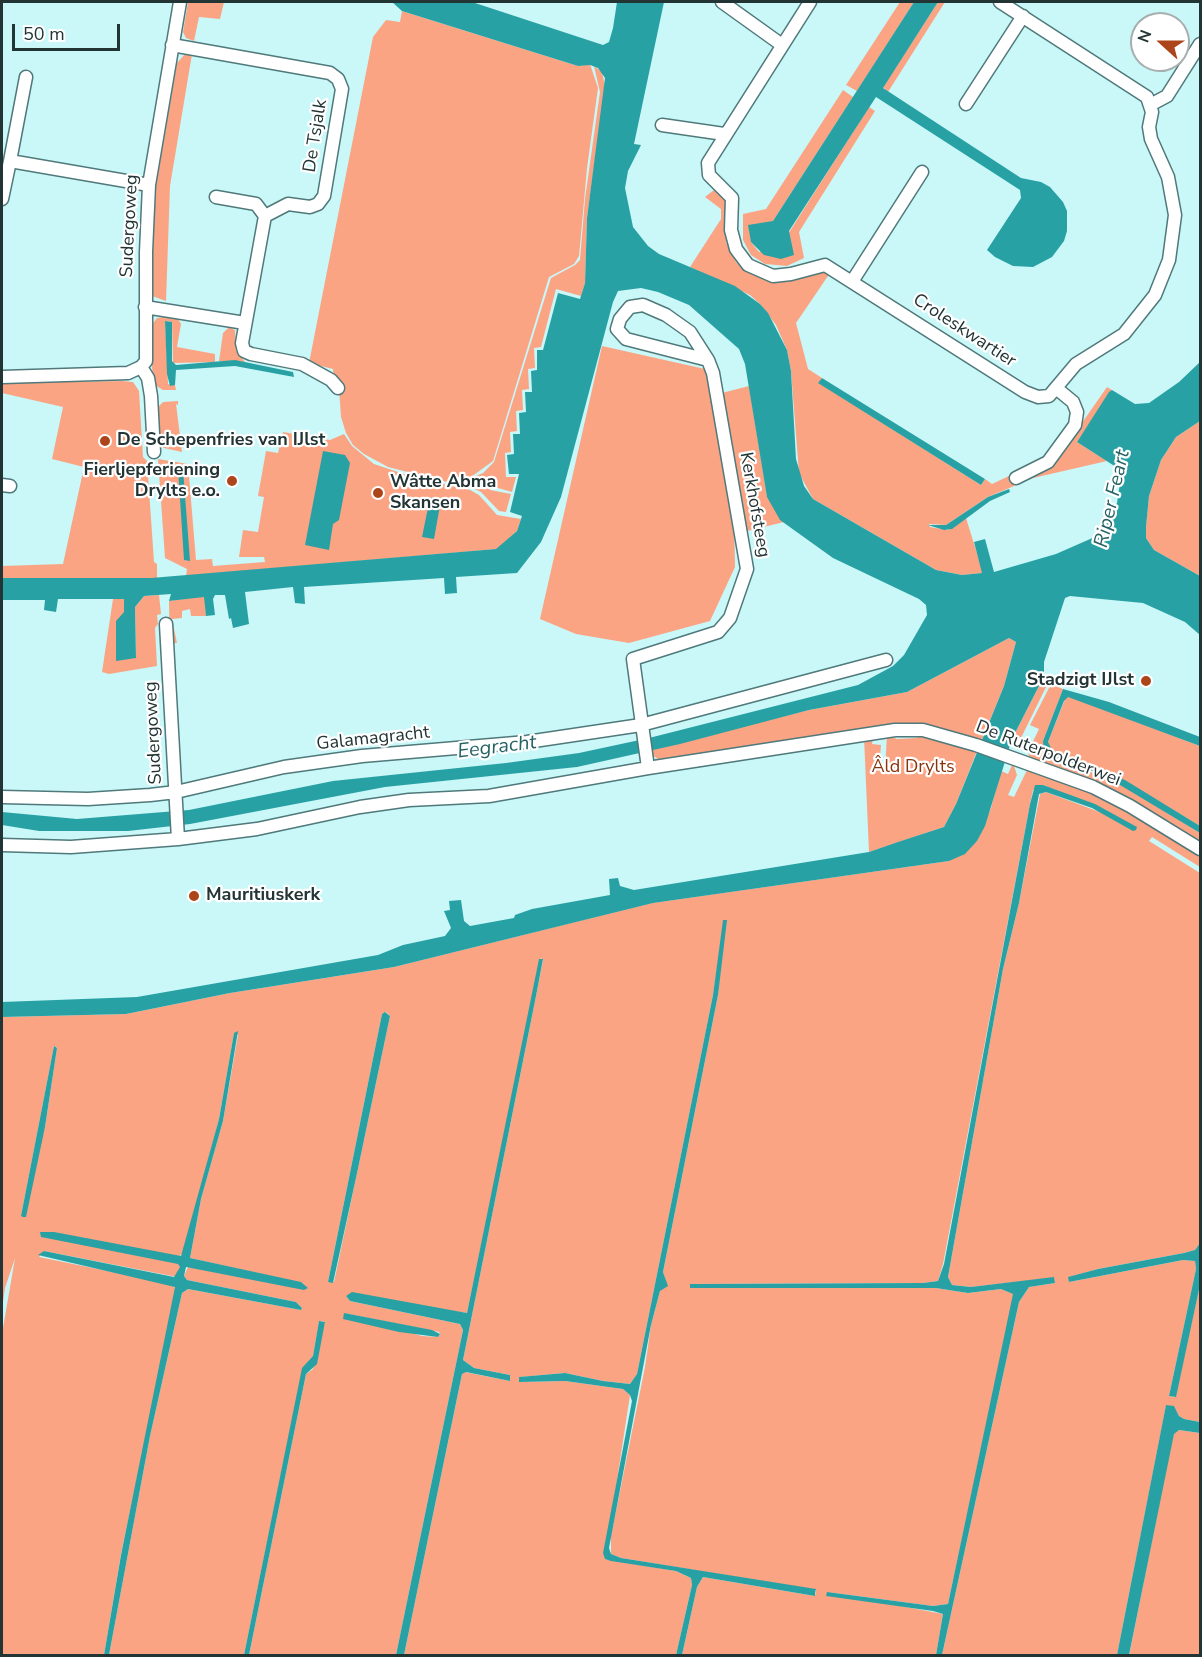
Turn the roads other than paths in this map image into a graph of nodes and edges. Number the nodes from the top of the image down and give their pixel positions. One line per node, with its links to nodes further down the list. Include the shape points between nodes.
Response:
1 (180, 2): 7 (street, Sudergoweg)
2 (722, 2): 8 (street)
3 (810, 2): 8 (street, Croleskwartier)
4 (999, 2): 5 (street)
5 (1023, 16): 10 (street); 11 (street, via 1142,93)
6 (1200, 44): 11 (street, via 1167,96)
7 (172, 45): 16 (street, Sudergoweg); 19 (street, De Tsjalk, via 317,70 338,79 342,89 324,196 310,207 288,204)
8 (782, 45): 13 (street, Croleskwartier)
9 (26, 77): 14 (street)
10 (966, 104)
11 (1152, 104): 27 (street, via 1151,139 1168,177 1175,215 1169,260 1155,295 1124,334 1076,364)
12 (662, 125): 13 (street)
13 (724, 134): 20 (street, Croleskwartier, via 707,170 732,198 732,240 741,258 755,270 773,276 825,265)
14 (10, 161): 16 (street); 18 (street)
15 (922, 172): 20 (street)
16 (150, 185): 21 (street, Sudergoweg)
17 (216, 197): 19 (street, via 256,204)
18 (2, 199)
19 (265, 216): 22 (street)
20 (853, 280): 27 (street, Croleskwartier, via 1025,392 1049,396)
21 (145, 307): 22 (street); 24 (street, Sudergoweg, via 147,352)
22 (245, 323): 26 (street, via 244,351 302,364)
23 (708, 360): 23 (street, Kerkhofsteeg, via 690,332 666,315 643,305 630,307 620,319 617,329 626,339); 32 (street, Kerkhofsteeg, via 747,569 730,618 718,632 633,659)
24 (141, 367): 25 (street, via 128,373); 28 (street, via 148,378 151,396)
25 (2, 377)
26 (338, 388)
27 (1056, 388): 29 (street, via 1073,402 1077,412 1075,425 1048,462)
28 (154, 452)
29 (1016, 477)
30 (166, 624): 34 (street, Sudergoweg)
31 (886, 660): 32 (street, Galamagracht)
32 (642, 731): 33 (street, Kerkhofsteeg); 34 (street, Galamagracht, via 362,756 284,767)
33 (648, 768): 36 (street, via 489,796 360,807 257,829); 38 (street, De Ruterpolderwei, via 922,730 1008,756 1113,796)
34 (176, 792): 35 (street, Galamagracht, via 87,799); 36 (street, Sudergoweg)
35 (2, 797)
36 (177, 833): 37 (street, via 71,847)
37 (2, 845)
38 (1200, 849)

